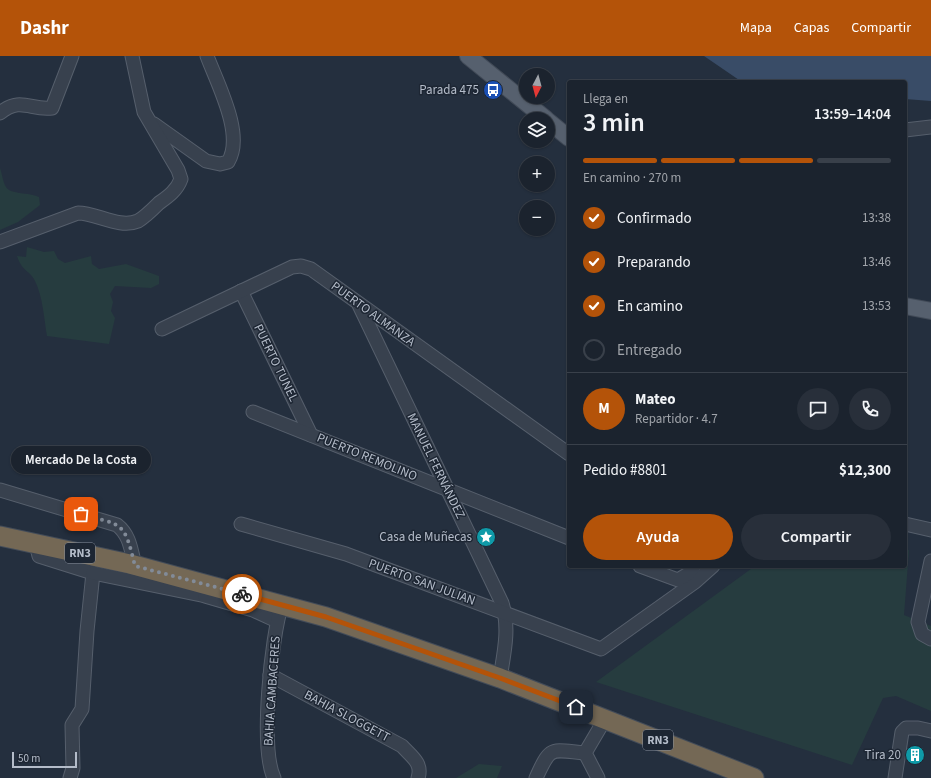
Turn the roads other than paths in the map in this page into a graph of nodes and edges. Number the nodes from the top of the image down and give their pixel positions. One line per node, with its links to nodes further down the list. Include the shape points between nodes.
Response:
1 (72, 56): 5 (street, via 52,108 25,104)
2 (132, 56): 7 (street, via 140,102)
3 (207, 56): 7 (street, via 231,122 233,148 228,162 220,164 206,161)
4 (468, 56): 6 (main road)
5 (0, 112)
6 (537, 112)
7 (149, 120): 12 (street, via 181,179 176,189 139,220 129,223 118,222 78,213)
8 (555, 127): 11 (main road)
9 (931, 127): 10 (street)
10 (907, 130)
11 (567, 136)
12 (0, 242)
13 (241, 291): 14 (street, PUERTO ALMANZA, via 292,266 301,266 311,269); 17 (street, PUERTO ALMANZA); 19 (street, PUERTO TUNEL)
14 (359, 303): 20 (street, PUERTO ALMANZA); 22 (street, MANUEL FERNÁNDEZ)
15 (907, 306): 16 (main road)
16 (931, 311)
17 (162, 329)
18 (254, 412): 19 (street, PUERTO REMOLINO)
19 (311, 435): 22 (street, PUERTO REMOLINO)
20 (567, 453)
21 (0, 490): 30 (street, via 117,525 129,538)
22 (448, 490): 27 (street, PUERTO REMOLINO); 38 (street, MANUEL FERNÁNDEZ)
23 (240, 524): 38 (street, PUERTO SAN JULIAN, via 346,554)
24 (907, 524): 25 (street)
25 (931, 530)
26 (0, 536): 28 (highway, RN3)
27 (567, 537)
28 (36, 544): 30 (highway, RN3); 34 (street, via 39,556)
29 (931, 561): 39 (street, via 918,622 922,634)
30 (135, 566): 35 (highway, RN3)
31 (645, 568): 33 (street, via 678,580)
32 (711, 568): 38 (street, PUERTO SAN JULIAN, via 696,582 601,649)
33 (691, 570)
34 (93, 573): 36 (street); 45 (street, via 82,709 72,725 73,768)
35 (226, 590): 36 (street); 37 (highway, RN3)
36 (201, 595): 37 (street, via 253,610)
37 (279, 613): 40 (street, BAHIA CAMBACERES); 41 (highway, RN3, via 326,617)
38 (505, 613): 41 (street, MANUEL FERNÁNDEZ, via 507,631)
39 (931, 639)
40 (270, 675): 46 (street, BAHIA CAMBACERES, via 267,750); 47 (street, BAHIA SLOGGETT, via 402,746 418,763)
41 (500, 678): 42 (highway, RN3)
42 (605, 719): 44 (street); 50 (highway, RN3)
43 (931, 731): 51 (street, via 906,728 902,732)
44 (585, 753): 48 (street, via 555,750 546,756); 49 (street)
45 (70, 778)
46 (274, 778)
47 (418, 778)
48 (536, 778)
49 (598, 778)
50 (754, 778)
51 (895, 778)

